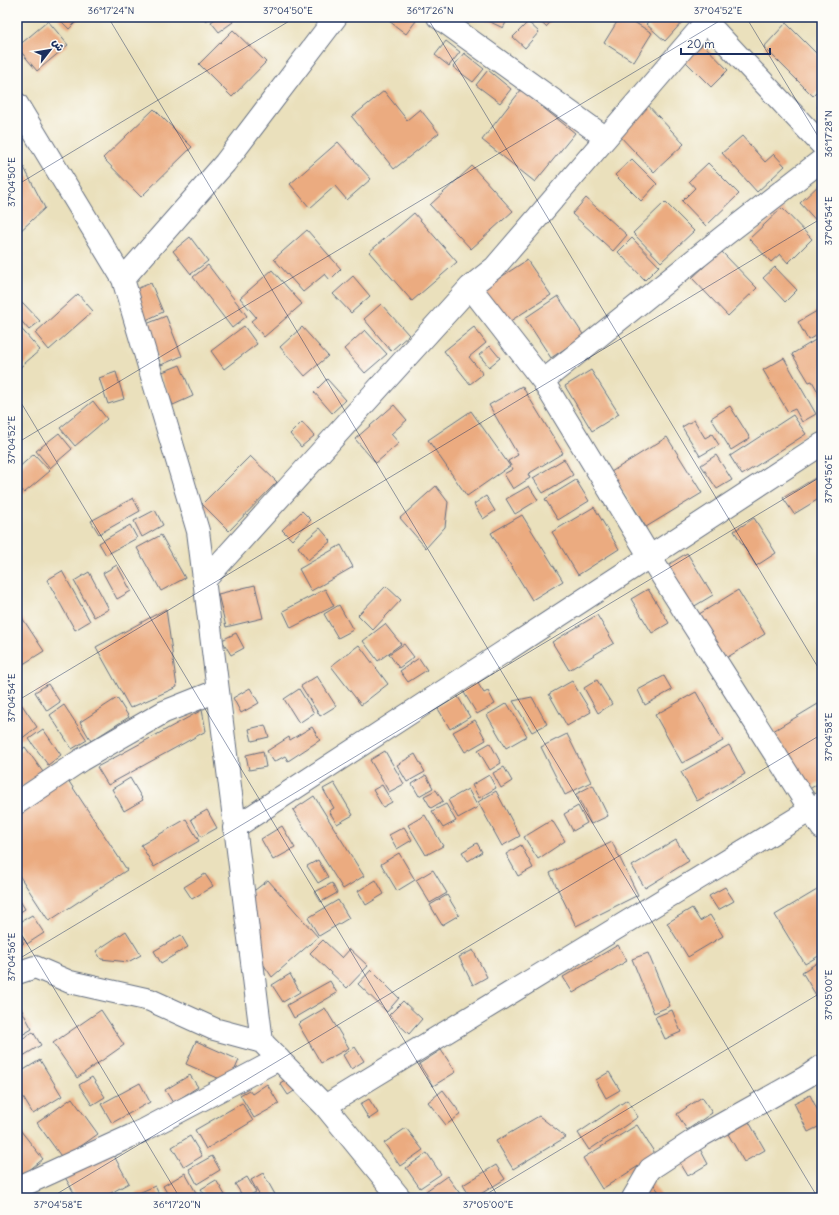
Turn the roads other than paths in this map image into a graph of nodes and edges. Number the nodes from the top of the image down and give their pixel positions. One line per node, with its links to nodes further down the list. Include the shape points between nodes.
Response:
1 (336, 17): 8 (street, via 225,163)
2 (438, 17): 5 (street)
3 (706, 18): 5 (street); 6 (street)
4 (17, 104): 8 (street)
5 (606, 138): 9 (street, via 495,266)
6 (822, 145)
7 (822, 160): 10 (street, via 700,254)
8 (123, 279): 13 (street, via 198,531)
9 (470, 287): 10 (street); 13 (street)
10 (543, 381): 12 (street)
11 (822, 444): 12 (street)
12 (650, 557): 16 (street); 17 (street)
13 (204, 581): 14 (street)
14 (217, 691): 15 (street, via 164,712 81,760); 17 (street)
15 (17, 804)
16 (818, 814): 22 (street)
17 (234, 828): 19 (street)
18 (17, 973): 19 (street, via 35,967 70,982 150,1000 214,1029)
19 (262, 1042): 20 (street)
20 (279, 1059): 22 (street); 23 (street, via 144,1130)
21 (822, 1066): 25 (street, via 699,1137 650,1169)
22 (325, 1106): 24 (street)
23 (17, 1188)
24 (396, 1197)
25 (633, 1198)

